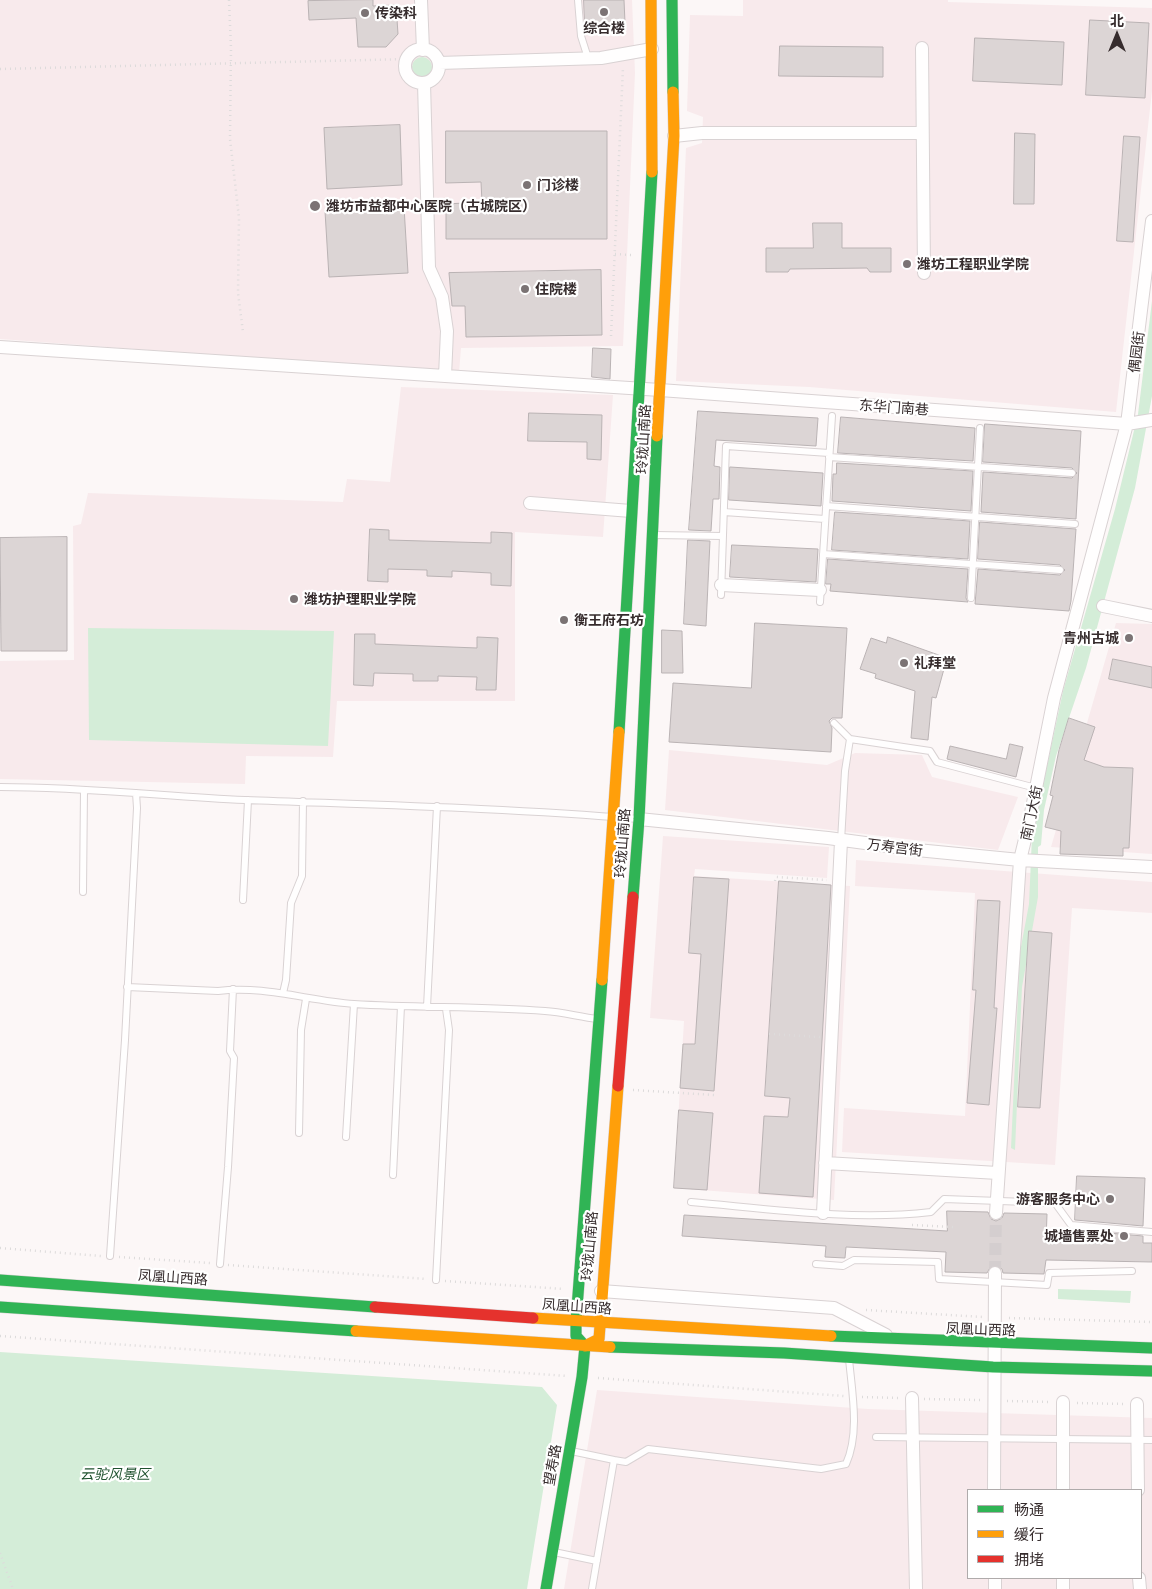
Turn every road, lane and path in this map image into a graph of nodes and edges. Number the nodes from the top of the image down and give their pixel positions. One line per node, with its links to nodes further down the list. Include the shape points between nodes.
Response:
1 (229, 0): 13 (path)
2 (421, 0): 8 (street)
3 (578, 0): 10 (lane, via 581,36)
4 (651, 0): 7 (main road, 玲珑山南路)
5 (672, 0): 17 (main road, 玲珑山南路)
6 (922, 48): 16 (street)
7 (652, 49): 9 (street); 24 (main road, 玲珑山南路, via 653,154)
8 (423, 50): 11 (street, via 415,51); 12 (street, via 432,53)
9 (622, 55): 10 (street); 21 (path)
10 (588, 58): 12 (street)
11 (407, 59): 13 (path); 15 (street, via 409,76)
12 (439, 63): 15 (street, via 435,77)
13 (230, 64): 14 (path); 20 (path, via 230,138 239,218 238,293)
14 (0, 69)
15 (424, 83): 23 (street, via 428,268 442,297 446,331)
16 (922, 133): 17 (street, via 702,133); 19 (street)
17 (674, 136): 25 (main road, 玲珑山南路)
18 (1152, 221): 28 (street, 偶园街)
19 (924, 273)
20 (242, 332)
21 (611, 336)
22 (0, 348): 23 (street, 东华门南巷)
23 (445, 376): 24 (street, 东华门南巷)
24 (639, 389): 25 (street, 东华门南巷); 35 (main road, 玲珑山南路)
25 (660, 390): 28 (street, 东华门南巷); 40 (main road, 玲珑山南路)
26 (832, 416): 30 (lane)
27 (1152, 420): 28 (street, 东华门南巷)
28 (1128, 424): 53 (street, 南门大街, via 1054,698)
29 (980, 428): 31 (lane)
30 (829, 455): 31 (lane); 34 (lane); 36 (lane, via 726,446)
31 (978, 466): 32 (lane); 37 (lane)
32 (1072, 473)
33 (530, 503): 35 (street)
34 (826, 506): 37 (lane); 38 (lane)
35 (631, 511): 59 (main road, 玲珑山南路)
36 (724, 512): 38 (lane); 41 (lane)
37 (976, 517): 39 (lane); 43 (lane)
38 (825, 519): 42 (lane)
39 (1075, 524)
40 (652, 535): 41 (lane); 60 (main road, 玲珑山南路)
41 (723, 536): 45 (lane)
42 (823, 554): 43 (lane); 46 (lane)
43 (973, 564): 44 (lane); 47 (lane)
44 (1060, 570)
45 (721, 590): 46 (street)
46 (820, 596)
47 (970, 598)
48 (1103, 606): 49 (street)
49 (1152, 616)
50 (834, 723): 51 (lane)
51 (850, 739): 53 (lane, via 930,750 937,762); 61 (lane)
52 (0, 787): 54 (lane)
53 (1036, 788): 62 (street, 南门大街)
54 (84, 790): 55 (lane); 66 (lane)
55 (136, 793): 56 (lane); 68 (lane)
56 (248, 800): 57 (lane); 67 (lane)
57 (303, 801): 58 (lane); 70 (lane, via 302,876 290,903 286,980)
58 (437, 806): 59 (lane); 74 (lane)
59 (614, 817): 60 (lane); 76 (main road, 玲珑山南路)
60 (639, 819): 61 (street, 万寿宫街); 79 (main road, 玲珑山南路)
61 (841, 841): 62 (street, 万寿宫街); 65 (street)
62 (1020, 860): 63 (street, 万寿宫街); 84 (street, 南门大街)
63 (1152, 867)
64 (775, 881): 65 (path, via 776,877)
65 (839, 881): 78 (street)
66 (82, 892)
67 (243, 900)
68 (127, 987): 69 (lane); 93 (lane)
69 (233, 989): 70 (lane); 94 (lane, via 230,1051 234,1058)
70 (282, 993): 71 (lane)
71 (306, 999): 72 (lane); 81 (lane, via 302,1021)
72 (354, 1004): 73 (lane); 82 (lane)
73 (401, 1006): 74 (lane); 85 (lane)
74 (427, 1007): 75 (lane)
75 (446, 1008): 76 (lane, via 547,1011); 99 (lane, via 449,1030)
76 (599, 1019): 100 (main road, 玲珑山南路)
77 (769, 1034): 78 (path)
78 (831, 1038): 83 (street)
79 (617, 1089): 80 (path); 101 (main road, 玲珑山南路)
80 (714, 1096)
81 (299, 1132)
82 (346, 1137)
83 (825, 1164): 84 (street); 88 (street)
84 (998, 1173): 87 (street, 南门大街)
85 (392, 1175)
86 (691, 1202): 88 (lane)
87 (996, 1207): 88 (lane, via 944,1199 932,1212 896,1216); 91 (lane, via 1056,1203 1071,1225)
88 (823, 1213)
89 (910, 1225): 90 (path)
90 (953, 1227)
91 (1152, 1232)
92 (0, 1248): 93 (path)
93 (110, 1256): 94 (path)
94 (220, 1264): 99 (path)
95 (816, 1264): 97 (lane, via 843,1266 854,1260 938,1262 939,1279)
96 (1132, 1271): 97 (lane, via 1049,1273 1047,1285)
97 (995, 1278): 106 (street)
98 (0, 1280): 103 (main road, 凤凰山西路)
99 (436, 1280): 100 (path)
100 (579, 1290): 103 (main road, 玲珑山南路)
101 (601, 1291): 104 (main road, 玲珑山南路); 105 (street, via 834,1308)
102 (0, 1306): 107 (main road)
103 (576, 1321): 104 (main road, 凤凰山西路); 107 (main road, 玲珑山南路, via 576,1336)
104 (598, 1322): 105 (main road, 凤凰山西路); 107 (main road, 玲珑山南路, via 599,1339)
105 (895, 1340): 106 (main road, 凤凰山西路)
106 (994, 1345): 108 (main road, 凤凰山西路); 110 (street)
107 (584, 1346): 109 (main road); 121 (main road, 望寿路)
108 (1152, 1348)
109 (849, 1358): 110 (main road); 122 (lane, via 852,1450 846,1464 821,1469 648,1450 626,1462)
110 (994, 1367): 111 (main road); 117 (street)
111 (1152, 1371)
112 (912, 1398): 116 (street)
113 (1063, 1402): 118 (street)
114 (1137, 1404): 119 (street)
115 (876, 1437): 116 (lane)
116 (912, 1437): 117 (lane); 132 (street)
117 (994, 1438): 118 (lane); 123 (street)
118 (1063, 1438): 119 (lane); 124 (street)
119 (1138, 1440): 120 (lane); 125 (street)
120 (1152, 1440)
121 (570, 1450): 122 (lane); 126 (main road, 望寿路)
122 (614, 1460): 128 (lane)
123 (994, 1489)
124 (1063, 1489)
125 (1138, 1489)
126 (552, 1552): 128 (lane); 130 (main road, 望寿路)
127 (0, 1553): 129 (path)
128 (597, 1561): 131 (lane)
129 (13, 1589)
130 (546, 1589)
131 (592, 1589)
132 (916, 1589)

